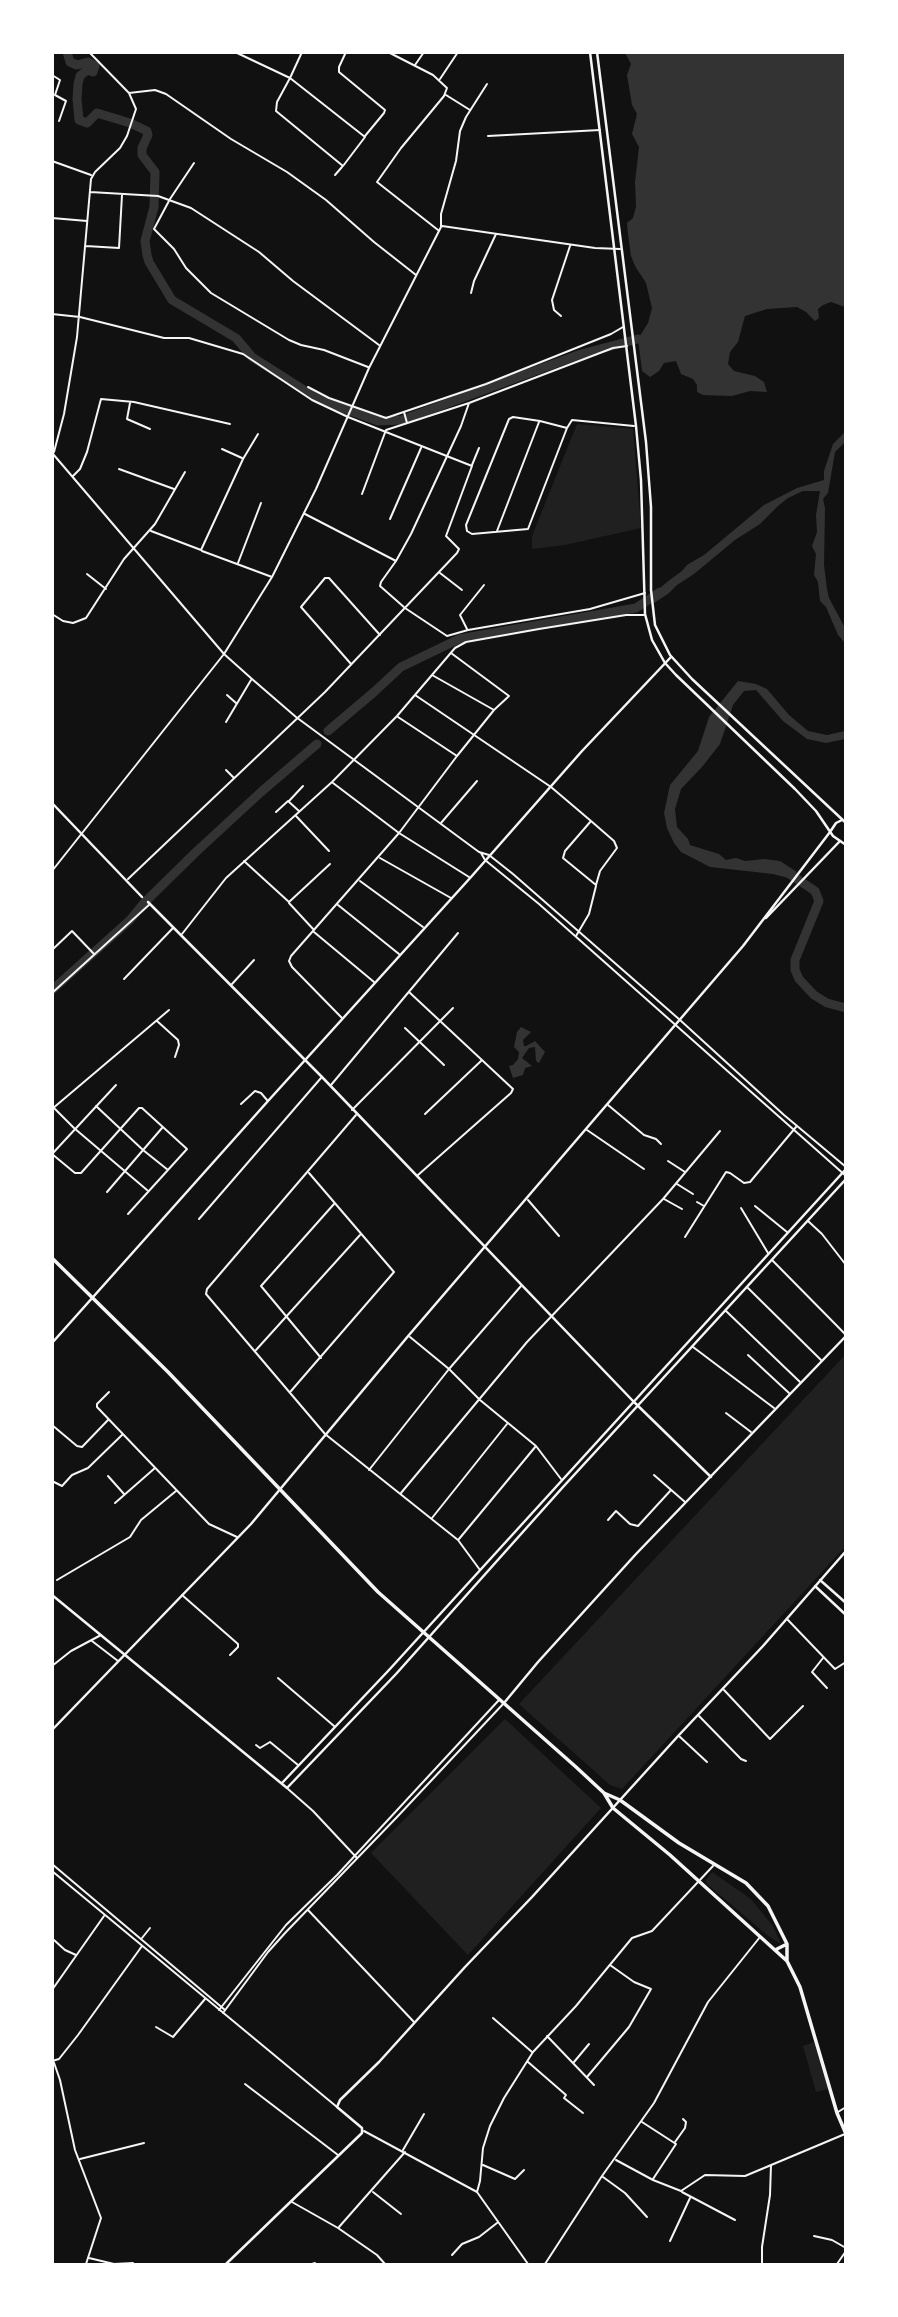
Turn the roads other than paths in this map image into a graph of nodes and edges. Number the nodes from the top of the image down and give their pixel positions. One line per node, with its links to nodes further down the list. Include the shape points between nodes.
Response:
1 (89, 52): 17 (street)
2 (235, 52): 11 (street)
3 (250, 52): 11 (street)
4 (302, 52): 14 (street)
5 (346, 52): 23 (street, via 339,72 385,110)
6 (388, 52): 12 (street)
7 (424, 52): 12 (street)
8 (458, 52): 15 (street)
9 (590, 52): 21 (street)
10 (597, 52): 39 (street)
11 (247, 58): 14 (street)
12 (415, 66): 15 (street)
13 (52, 75): 20 (street, via 60,80 54,95 66,101)
14 (289, 78): 23 (street); 26 (street, via 276,111)
15 (440, 80): 18 (street, via 447,88)
16 (487, 84): 19 (street)
17 (129, 93): 27 (street, via 136,105 127,136); 41 (street, via 155,90 166,94 287,172)
18 (445, 94): 19 (street); 35 (street, via 377,181)
19 (470, 110): 34 (street, via 460,131)
20 (59, 121)
21 (601, 130): 22 (street); 40 (street)
22 (488, 136)
23 (365, 137): 26 (street)
24 (52, 161): 27 (street)
25 (194, 163): 31 (street)
26 (343, 166): 28 (street)
27 (93, 175): 29 (street)
28 (335, 175)
29 (90, 192): 30 (street); 33 (street)
30 (122, 194): 31 (street); 38 (street, via 118,247)
31 (170, 199): 48 (street, via 253,247); 49 (street, via 154,230 211,293 295,343)
32 (52, 218): 33 (street)
33 (88, 221): 38 (street)
34 (441, 227): 35 (street); 36 (street)
35 (439, 230): 41 (street)
36 (496, 233): 37 (street); 42 (street)
37 (570, 244): 40 (street); 44 (street, via 553,294 554,310)
38 (86, 246): 45 (street)
39 (622, 249): 40 (street); 101 (street, via 649,470 652,610)
40 (614, 250): 46 (street)
41 (417, 275): 48 (street)
42 (471, 293)
43 (52, 314): 45 (street)
44 (561, 316)
45 (80, 317): 55 (street, via 164,338 189,338 243,354 312,400); 69 (street)
46 (625, 329): 47 (street); 54 (street)
47 (627, 345): 52 (street); 59 (street)
48 (380, 346): 49 (street)
49 (369, 368): 53 (street)
50 (308, 387): 53 (street)
51 (130, 402): 58 (street); 62 (street, via 127,419); 75 (street, via 100,399 87,452)
52 (469, 402): 57 (street); 70 (street)
53 (352, 407): 54 (street, via 382,418); 55 (street)
54 (403, 412): 57 (street)
55 (349, 416): 63 (street); 79 (street)
56 (540, 421): 61 (street); 82 (street); 82 (street, via 509,419 466,525 470,533)
57 (407, 422): 60 (street)
58 (230, 424)
59 (636, 426): 61 (street, via 573,419); 93 (street)
60 (393, 428): 63 (street); 65 (street)
61 (567, 428): 82 (street, via 529,528)
62 (150, 429)
63 (386, 430): 65 (street); 77 (street)
64 (258, 434): 71 (street)
65 (394, 434): 66 (street)
66 (421, 447): 70 (street); 80 (street)
67 (479, 448): 72 (street)
68 (222, 449): 71 (street)
69 (53, 454): 75 (street)
70 (447, 457): 72 (street); 85 (street)
71 (243, 459): 84 (street)
72 (472, 466): 87 (street, via 446,535 459,550)
73 (119, 468): 76 (street)
74 (185, 472): 76 (street)
75 (72, 477): 83 (street)
76 (175, 489): 81 (street)
77 (362, 494)
78 (261, 503): 86 (street)
79 (304, 514): 85 (street); 89 (street)
80 (390, 519)
81 (150, 530): 83 (street); 84 (street)
82 (496, 533)
83 (134, 547): 91 (street); 100 (street)
84 (201, 550): 86 (street)
85 (396, 561): 94 (street, via 380,585)
86 (238, 564): 89 (street)
87 (440, 572): 92 (street); 94 (street)
88 (87, 574): 91 (street)
89 (272, 577): 100 (street)
90 (484, 585): 97 (street, via 460,615)
91 (107, 589): 95 (street, via 84,620 66,622)
92 (462, 590)
93 (645, 593): 96 (street); 97 (street, via 590,609)
94 (405, 608): 97 (street, via 444,636); 98 (street)
95 (52, 614)
96 (645, 615): 99 (street, via 477,640); 102 (street)
97 (468, 630)
98 (380, 636): 103 (street); 103 (street, via 325,578 302,608)
99 (450, 652): 104 (street); 109 (street, via 509,696)
100 (225, 654): 105 (street); 133 (street)
101 (672, 657): 102 (street); 128 (street)
102 (665, 663): 121 (street); 131 (street, via 816,811)
103 (352, 665): 111 (street)
104 (431, 674): 107 (street); 109 (street)
105 (252, 679): 108 (street); 111 (street)
106 (227, 695): 108 (street)
107 (415, 695): 110 (street); 113 (street)
108 (236, 703): 112 (street)
109 (494, 710): 113 (street)
110 (397, 716): 114 (street); 115 (street)
111 (296, 717): 115 (street); 117 (street)
112 (226, 722)
113 (475, 734): 114 (street); 121 (street)
114 (457, 756): 124 (street)
115 (354, 760): 119 (street); 124 (street)
116 (226, 770): 117 (street)
117 (235, 779): 146 (street)
118 (477, 781): 130 (street)
119 (332, 782): 126 (street); 132 (street)
120 (303, 786): 122 (street)
121 (551, 787): 129 (street); 139 (street)
122 (288, 801): 125 (street); 126 (street)
123 (53, 804): 133 (street)
124 (418, 807): 130 (street); 132 (street)
125 (276, 812)
126 (299, 812): 127 (street)
127 (296, 815): 137 (street); 142 (street)
128 (844, 820): 131 (street)
129 (591, 821): 148 (street, via 617,846); 148 (street, via 563,856)
130 (441, 824): 138 (street)
131 (830, 832): 135 (street); 154 (street)
132 (399, 833): 140 (street); 145 (street)
133 (81, 834): 144 (street); 146 (street)
134 (845, 838): 135 (street)
135 (840, 841): 136 (street); 154 (street)
136 (845, 845)
137 (330, 851)
138 (480, 852): 139 (street); 141 (street)
139 (489, 855): 141 (street); 158 (street)
140 (379, 858): 147 (street); 150 (street)
141 (485, 860): 145 (street); 161 (street)
142 (243, 861): 151 (street); 160 (street)
143 (330, 864): 151 (street)
144 (52, 871)
145 (471, 877): 150 (street)
146 (127, 880): 149 (street)
147 (359, 880): 153 (street); 156 (street)
148 (596, 886): 158 (street)
149 (142, 897): 152 (street)
150 (450, 898): 156 (street)
151 (289, 902): 157 (street)
152 (149, 903): 155 (street); 163 (street)
153 (337, 904): 157 (street); 164 (street)
154 (766, 918): 174 (street)
155 (173, 927): 160 (street); 166 (street)
156 (424, 928): 164 (street)
157 (314, 931): 167 (street); 173 (street, via 291,956 290,964)
158 (579, 932): 161 (street); 174 (street)
159 (458, 933): 169 (street)
160 (181, 935): 168 (street)
161 (576, 936): 177 (street)
162 (52, 950): 163 (street, via 72,931)
163 (94, 954): 170 (street)
164 (400, 956): 167 (street)
165 (254, 960): 168 (street)
166 (124, 979)
167 (376, 984): 173 (street)
168 (231, 985): 181 (street)
169 (409, 992): 176 (street); 186 (street)
170 (52, 993)
171 (453, 1008): 176 (street)
172 (169, 1010): 175 (street)
173 (342, 1018): 181 (street)
174 (680, 1020): 177 (street); 195 (street)
175 (157, 1021): 180 (street, via 178,1040); 191 (street)
176 (440, 1021): 179 (street); 182 (street)
177 (675, 1026): 189 (street); 201 (street)
178 (405, 1028): 179 (street)
179 (419, 1042): 183 (street); 192 (street)
180 (174, 1057)
181 (305, 1060): 184 (street); 187 (street)
182 (482, 1060): 193 (street); 213 (street, via 512,1086 511,1093)
183 (444, 1065)
184 (322, 1077): 186 (street); 227 (street)
185 (116, 1085): 190 (street)
186 (330, 1086): 192 (street)
187 (268, 1101): 188 (street, via 255,1091); 241 (street)
188 (241, 1104)
189 (607, 1104): 199 (street); 202 (street)
190 (96, 1106): 197 (street); 198 (street)
191 (53, 1108): 197 (street)
192 (352, 1110): 194 (street)
193 (425, 1114)
194 (356, 1115): 210 (street); 213 (street)
195 (797, 1126): 201 (street); 212 (street)
196 (163, 1127): 198 (street, via 140,1107); 204 (street); 208 (street, via 187,1147)
197 (74, 1128): 203 (street); 205 (street)
198 (120, 1129): 203 (street); 204 (street)
199 (586, 1129): 207 (street); 218 (street)
200 (720, 1130): 211 (street)
201 (794, 1130): 212 (street); 223 (street, via 750,1182 726,1172)
202 (661, 1144)
203 (100, 1150): 205 (street, via 79,1174); 209 (street)
204 (143, 1150): 208 (street); 209 (street)
205 (52, 1154)
206 (668, 1161): 211 (street)
207 (644, 1169)
208 (168, 1170): 215 (street)
209 (124, 1171): 215 (street); 216 (street)
210 (308, 1172): 221 (street); 249 (street, via 206,1291)
211 (686, 1172): 214 (street)
212 (845, 1173): 228 (street); 229 (street)
213 (418, 1176): 233 (street)
214 (677, 1184): 217 (street); 219 (street)
215 (148, 1191): 226 (street)
216 (107, 1192)
217 (692, 1194)
218 (527, 1199): 231 (street); 233 (street)
219 (663, 1199): 225 (street); 243 (street)
220 (697, 1202): 223 (street)
221 (334, 1203): 230 (street); 244 (street, via 262,1284)
222 (755, 1206): 229 (street)
223 (705, 1207): 232 (street)
224 (741, 1208): 234 (street)
225 (682, 1209)
226 (128, 1214)
227 (199, 1219)
228 (808, 1220): 236 (street); 237 (street)
229 (788, 1233): 234 (street)
230 (361, 1234): 244 (street); 251 (street, via 394,1272)
231 (559, 1236)
232 (685, 1237)
233 (485, 1248): 239 (street); 245 (street)
234 (769, 1254): 238 (street)
235 (52, 1258): 241 (highway)
236 (771, 1259): 240 (street); 246 (street)
237 (845, 1265)
238 (744, 1280): 240 (street); 259 (street)
239 (522, 1285): 243 (street); 253 (street)
240 (748, 1285): 242 (street); 252 (street)
241 (92, 1297): 247 (street); 279 (highway)
242 (725, 1310): 248 (street); 254 (street)
243 (552, 1316): 258 (street); 259 (street)
244 (286, 1317): 249 (street); 251 (street)
245 (408, 1335): 253 (street); 268 (street)
246 (845, 1336): 252 (street)
247 (52, 1343)
248 (693, 1347): 260 (street); 261 (street)
249 (256, 1350): 256 (street)
250 (748, 1355): 257 (street)
251 (321, 1357): 256 (street)
252 (822, 1361): 254 (street)
253 (449, 1369): 258 (street); 271 (street)
254 (801, 1382): 257 (street)
255 (109, 1392): 263 (street, via 97,1404)
256 (290, 1392): 268 (street)
257 (790, 1394): 261 (street)
258 (480, 1400): 264 (street); 280 (street)
259 (633, 1401): 260 (street); 275 (street)
260 (638, 1406): 274 (street); 300 (street)
261 (775, 1409): 266 (street)
262 (726, 1413): 266 (street)
263 (109, 1420): 265 (street, via 82,1447); 267 (street)
264 (508, 1423): 269 (street); 284 (street)
265 (52, 1425)
266 (752, 1432): 274 (street)
267 (123, 1434): 270 (street); 276 (street, via 62,1486)
268 (325, 1434): 271 (street); 279 (street)
269 (536, 1446): 275 (street); 287 (street)
270 (156, 1467): 277 (street); 281 (street)
271 (369, 1470): 280 (street)
272 (654, 1475): 278 (street)
273 (108, 1476): 281 (street)
274 (711, 1477): 283 (street)
275 (561, 1480): 289 (street)
276 (52, 1481)
277 (177, 1490): 286 (street, via 209,1524); 290 (street, via 141,1520 130,1537)
278 (671, 1490): 283 (street); 285 (street, via 638,1526 618,1511)
279 (279, 1491): 286 (street); 298 (highway)
280 (400, 1494): 284 (street)
281 (125, 1495): 282 (street)
282 (115, 1503)
283 (686, 1503): 311 (street)
284 (432, 1519): 287 (street)
285 (608, 1520)
286 (238, 1537): 294 (street)
287 (458, 1540): 289 (street)
288 (845, 1551): 291 (street)
289 (480, 1571): 298 (street)
290 (57, 1580)
291 (820, 1580): 292 (street); 295 (street)
292 (815, 1586): 296 (street); 297 (street)
293 (52, 1595): 299 (street)
294 (181, 1595): 302 (street, via 238,1644); 303 (street)
295 (845, 1603)
296 (845, 1615)
297 (787, 1618): 304 (street); 310 (street)
298 (424, 1632): 300 (highway); 314 (street)
299 (102, 1635): 301 (street); 303 (street)
300 (429, 1636): 311 (highway); 322 (street)
301 (90, 1640): 305 (street); 307 (street)
302 (230, 1654)
303 (126, 1655): 305 (street); 321 (street)
304 (823, 1657): 306 (street, via 836,1669); 309 (street, via 812,1672)
305 (119, 1662): 315 (street)
306 (845, 1662)
307 (52, 1666)
308 (278, 1678): 314 (street)
309 (827, 1688)
310 (723, 1689): 312 (street, via 769,1739); 313 (street)
311 (502, 1701): 323 (highway); 326 (street); 327 (street)
312 (803, 1706)
313 (698, 1715): 316 (street); 318 (street)
314 (335, 1726): 320 (street)
315 (52, 1730)
316 (679, 1735): 319 (street); 324 (street)
317 (256, 1745): 320 (street, via 260,1748 270,1742)
318 (746, 1761)
319 (707, 1762)
320 (298, 1766): 321 (street)
321 (282, 1783): 322 (street)
322 (287, 1788): 326 (street)
323 (604, 1793): 324 (highway); 325 (highway)
324 (620, 1800): 325 (street); 329 (highway)
325 (613, 1808): 331 (highway); 351 (street)
326 (354, 1855): 327 (street); 348 (street, via 286,1925)
327 (357, 1858): 332 (street)
328 (52, 1864): 336 (street)
329 (714, 1865): 331 (street); 338 (highway, via 746,1883 768,1906)
330 (52, 1871): 333 (street)
331 (699, 1881): 335 (highway); 343 (street, via 652,1931 634,1937)
332 (307, 1909): 349 (street); 351 (street)
333 (105, 1915): 339 (street); 341 (street)
334 (150, 1928): 336 (street)
335 (761, 1937): 340 (highway); 369 (street, via 708,2002)
336 (141, 1939): 348 (street)
337 (54, 1940): 341 (street)
338 (787, 1944): 340 (highway); 342 (highway)
339 (143, 1945): 347 (street); 357 (street)
340 (775, 1950): 342 (highway)
341 (77, 1955): 345 (street)
342 (787, 1961): 366 (highway, via 800,1987)
343 (610, 1964): 353 (street); 360 (street, via 651,1989 629,2027)
344 (52, 1983): 345 (street)
345 (56, 1986): 346 (street)
346 (52, 1990)
347 (205, 1999): 348 (street); 352 (street, via 173,2037)
348 (220, 2008): 349 (street)
349 (224, 2012): 363 (street)
350 (492, 2018): 355 (street)
351 (414, 2022): 363 (street)
352 (156, 2027)
353 (547, 2036): 355 (street); 359 (street)
354 (589, 2044): 359 (street)
355 (533, 2052): 358 (street)
356 (52, 2057): 357 (street)
357 (54, 2061): 376 (street)
358 (527, 2062): 365 (street); 378 (street, via 490,2126)
359 (573, 2062): 360 (street)
360 (587, 2077): 362 (street)
361 (245, 2084): 375 (street)
362 (594, 2085)
363 (337, 2107): 370 (street)
364 (845, 2107): 366 (street)
365 (583, 2113)
366 (837, 2113): 371 (highway)
367 (424, 2114): 374 (street)
368 (683, 2119): 373 (street, via 685,2128)
369 (642, 2122): 373 (street); 377 (street)
370 (364, 2131): 374 (street); 375 (street)
371 (845, 2134): 379 (street)
372 (144, 2143): 376 (street)
373 (675, 2143): 382 (street)
374 (404, 2152): 383 (street); 385 (street)
375 (339, 2156): 387 (street)
376 (79, 2160): 399 (street, via 101,2218)
377 (615, 2160): 381 (street); 382 (street)
378 (482, 2164): 380 (street, via 516,2179); 385 (street)
379 (771, 2164): 384 (street, via 741,2177 705,2175); 407 (street)
380 (524, 2170)
381 (602, 2176): 389 (street); 406 (street)
382 (653, 2180): 384 (street)
383 (372, 2191): 388 (street); 393 (street)
384 (681, 2191): 386 (street)
385 (477, 2192): 391 (street)
386 (691, 2197): 390 (street); 395 (street)
387 (292, 2202): 393 (street); 403 (street)
388 (401, 2214)
389 (647, 2217)
390 (735, 2220)
391 (497, 2222): 398 (street); 405 (street)
392 (52, 2225): 397 (street)
393 (338, 2228): 404 (street)
394 (814, 2236): 396 (street, via 832,2240)
395 (670, 2241)
396 (845, 2250): 408 (street)
397 (52, 2251)
398 (452, 2255)
399 (88, 2258): 401 (street); 402 (street)
400 (133, 2263): 402 (street)
401 (86, 2264)
402 (126, 2264)
403 (226, 2264)
404 (386, 2264)
405 (528, 2264)
406 (545, 2264)
407 (762, 2264)
408 (837, 2264)

